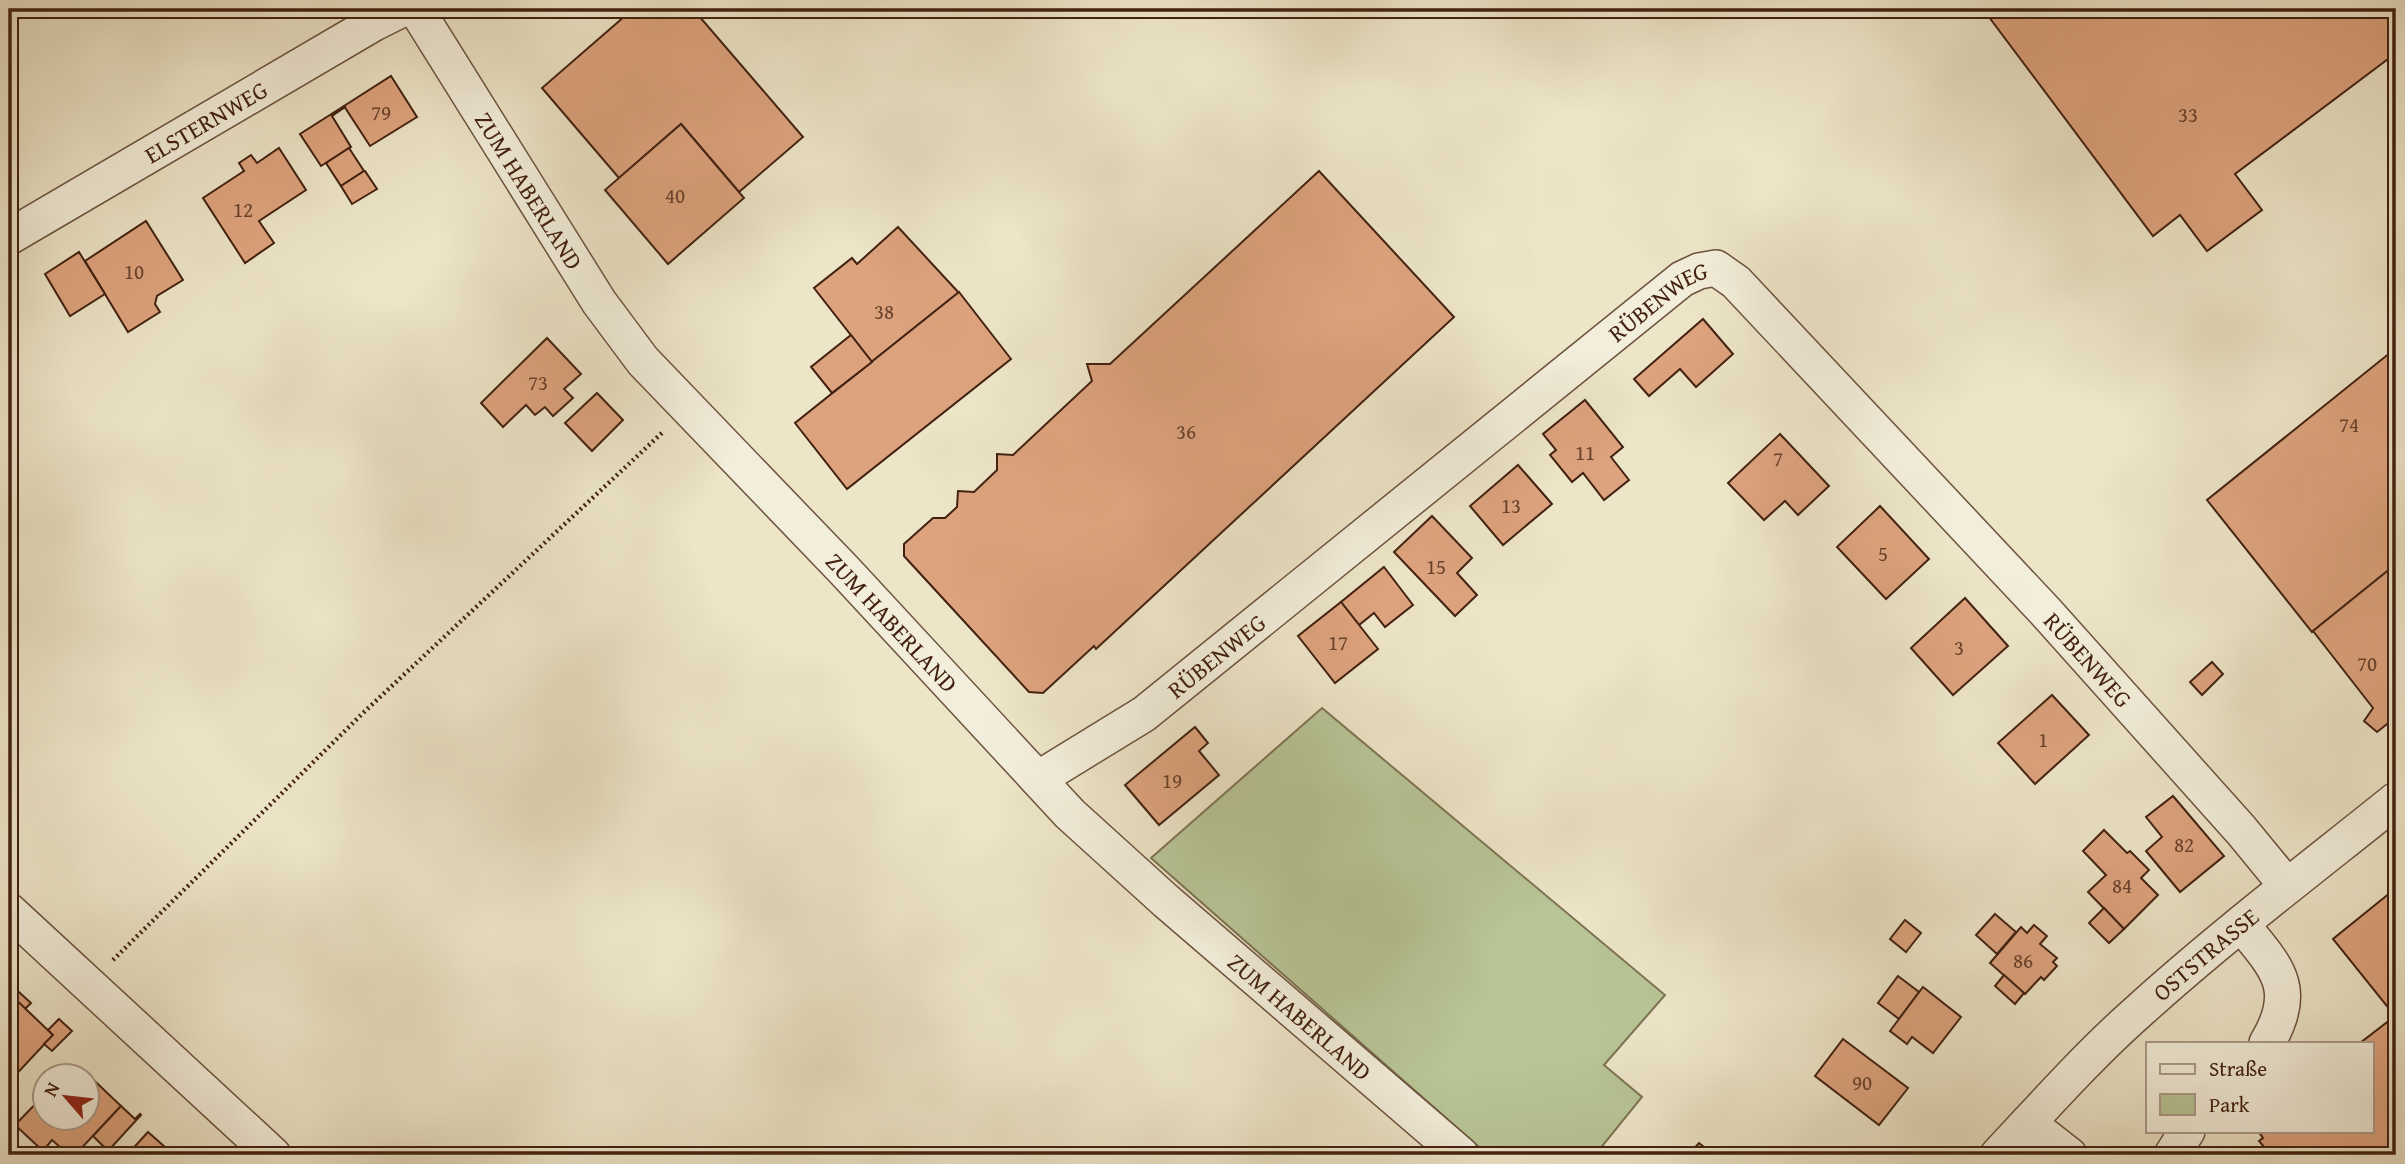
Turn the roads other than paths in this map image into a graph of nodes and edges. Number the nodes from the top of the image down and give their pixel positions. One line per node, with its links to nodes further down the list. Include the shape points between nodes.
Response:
1 (402, 9): 3 (street, ELSTERNWEG)
2 (416, 9): 4 (street, ZUM HABERLAND, via 598,302 643,361)
3 (9, 237)
4 (1038, 779): 6 (street, RÜBENWEG, via 1144,714 1682,279 1716,268 1736,282 2045,611); 13 (street, ZUM HABERLAND, via 1166,901)
5 (2396, 800): 6 (street, OSTSTRASSE)
6 (2287, 886): 8 (street, OSTSTRASSE)
7 (9, 911): 12 (street)
8 (2241, 924): 9 (street, via 2276,967 2284,997); 10 (street, OSTSTRASSE, via 2139,1010)
9 (2268, 1042)
10 (2028, 1123): 14 (street, OSTSTRASSE); 15 (street)
11 (2187, 1132): 16 (street)
12 (273, 1155)
13 (1461, 1155)
14 (1998, 1155)
15 (2069, 1155)
16 (2172, 1155)

